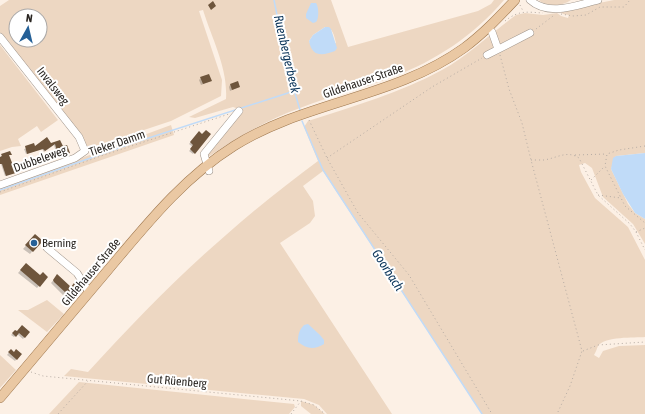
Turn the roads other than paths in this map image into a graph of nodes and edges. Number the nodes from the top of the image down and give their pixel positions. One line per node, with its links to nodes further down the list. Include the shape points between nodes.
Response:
1 (530, 0): 4 (street, via 540,7 552,9 568,8)
2 (598, 0): 4 (street)
3 (518, 2): 5 (main road, Gildehauser Straße)
4 (578, 3)
5 (489, 28): 8 (street); 12 (main road, Gildehauser Straße, via 464,48 414,76 263,130 233,147)
6 (530, 33): 8 (street)
7 (0, 37): 11 (street, Invalsweg, via 79,137)
8 (498, 49): 9 (street)
9 (487, 56)
10 (239, 110): 12 (street, via 204,154)
11 (87, 154): 13 (street, Dubbeleweg)
12 (208, 169): 15 (main road, Gildehauser Straße, via 161,208)
13 (0, 185)
14 (46, 248): 15 (street, via 77,273)
15 (89, 292): 16 (main road, Gildehauser Straße)
16 (0, 398)

